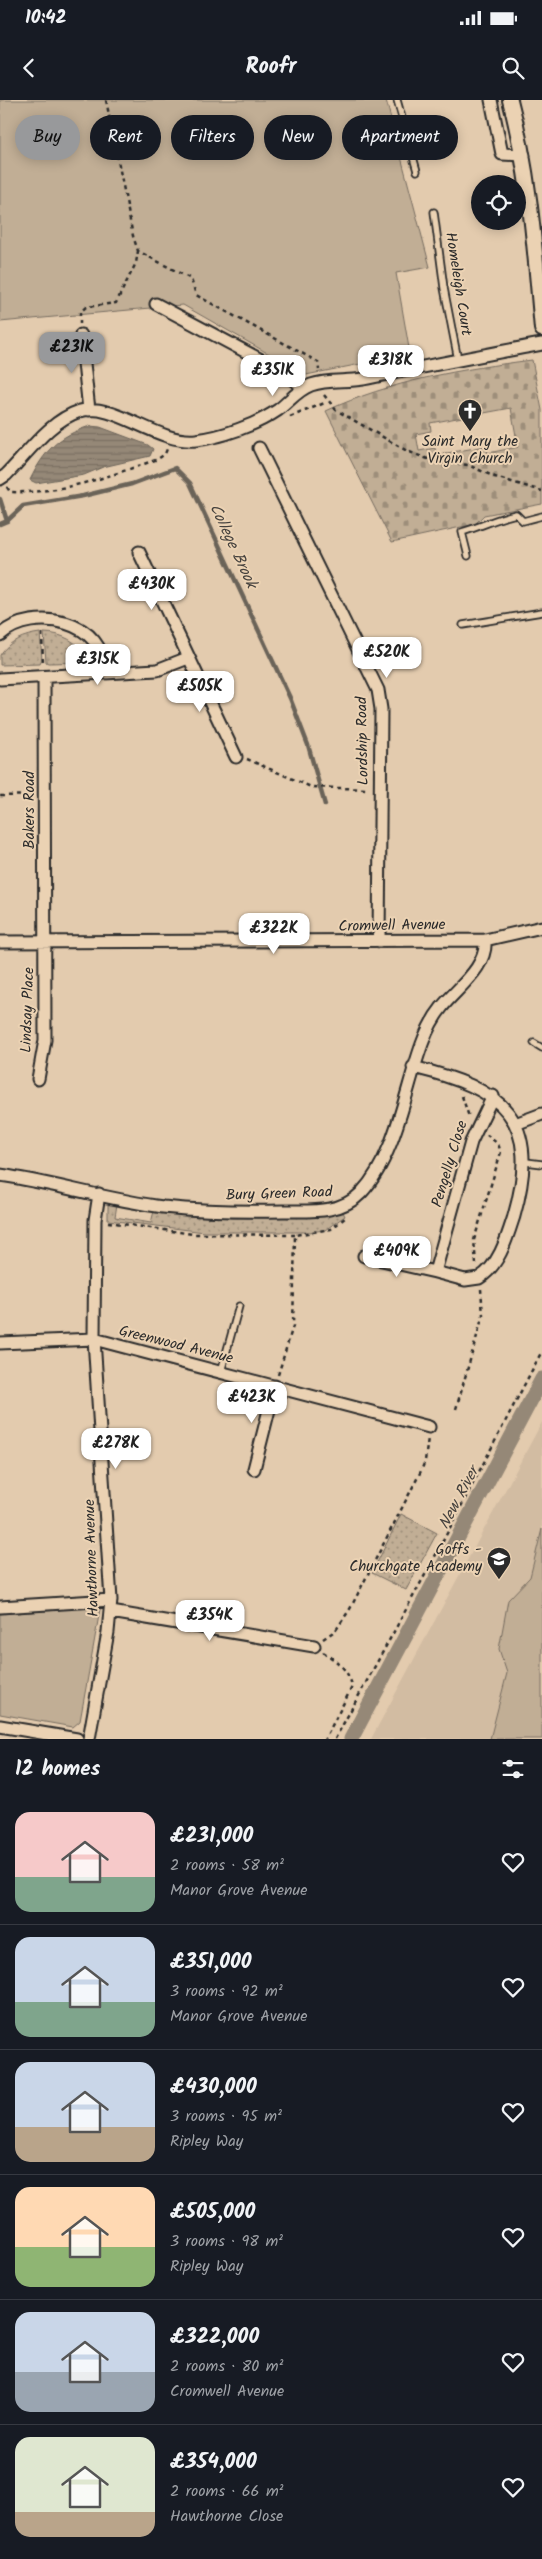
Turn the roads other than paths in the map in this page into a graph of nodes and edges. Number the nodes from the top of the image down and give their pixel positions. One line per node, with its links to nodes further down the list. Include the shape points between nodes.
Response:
1 (396, 100): 5 (lane)
2 (491, 100): 4 (street, via 502,154)
3 (510, 100): 4 (street)
4 (524, 155): 7 (street)
5 (417, 171)
6 (434, 212): 12 (lane, Homeleigh Court)
7 (537, 225): 9 (street)
8 (156, 304): 13 (street, via 282,371)
9 (542, 329)
10 (81, 335): 14 (street)
11 (542, 344): 12 (street)
12 (458, 360): 13 (street)
13 (304, 388): 14 (street, via 278,410 205,438 171,438 104,412)
14 (89, 410): 16 (street, via 64,419 42,436)
15 (259, 448): 30 (street, Lordship Road, via 378,690 381,710)
16 (0, 479)
17 (542, 516): 19 (lane, via 522,521 516,514 462,532)
18 (139, 552): 23 (street)
19 (468, 556)
20 (542, 612): 21 (lane)
21 (463, 624)
22 (0, 635): 24 (street, via 24,622 41,619 63,622 88,635 103,654)
23 (188, 658): 24 (street, via 157,670); 27 (street)
24 (104, 673): 25 (street)
25 (44, 677): 26 (street); 32 (street, Bakers Road)
26 (0, 679)
27 (236, 757)
28 (542, 927): 29 (street, Cromwell Avenue)
29 (485, 940): 30 (street, Cromwell Avenue); 35 (street, Bury Green Road, via 485,953 433,1020)
30 (379, 941): 32 (street, Cromwell Avenue)
31 (0, 942): 32 (street, Cromwell Avenue)
32 (45, 942): 36 (street, Lindsay Place, via 45,1040)
33 (534, 1043): 34 (lane)
34 (542, 1048)
35 (413, 1067): 37 (street, via 465,1082); 43 (street, Bury Green Road, via 386,1152 370,1182 351,1202 341,1207 237,1212 162,1207)
36 (38, 1079)
37 (493, 1096): 39 (street); 45 (street, Pengelly Close, via 477,1127)
38 (542, 1114): 39 (street)
39 (518, 1123): 40 (street)
40 (526, 1162): 41 (lane); 45 (street, via 520,1198 490,1270 479,1278 465,1280)
41 (542, 1164)
42 (0, 1174): 43 (street, Bury Green Road)
43 (99, 1194): 47 (street, Hawthorne Avenue, via 95,1220)
44 (364, 1256): 45 (street)
45 (435, 1272)
46 (239, 1306): 49 (lane)
47 (94, 1340): 48 (street, Greenwood Avenue); 49 (street, Greenwood Avenue); 53 (street, Hawthorne Avenue)
48 (0, 1344)
49 (221, 1372): 50 (street, Greenwood Avenue)
50 (275, 1386): 51 (street, Greenwood Avenue); 52 (street)
51 (430, 1427)
52 (254, 1469)
53 (111, 1606): 54 (street); 55 (street); 58 (street, Hawthorne Avenue)
54 (0, 1607)
55 (314, 1646)
56 (0, 1726): 57 (street)
57 (77, 1739)
58 (89, 1739)

